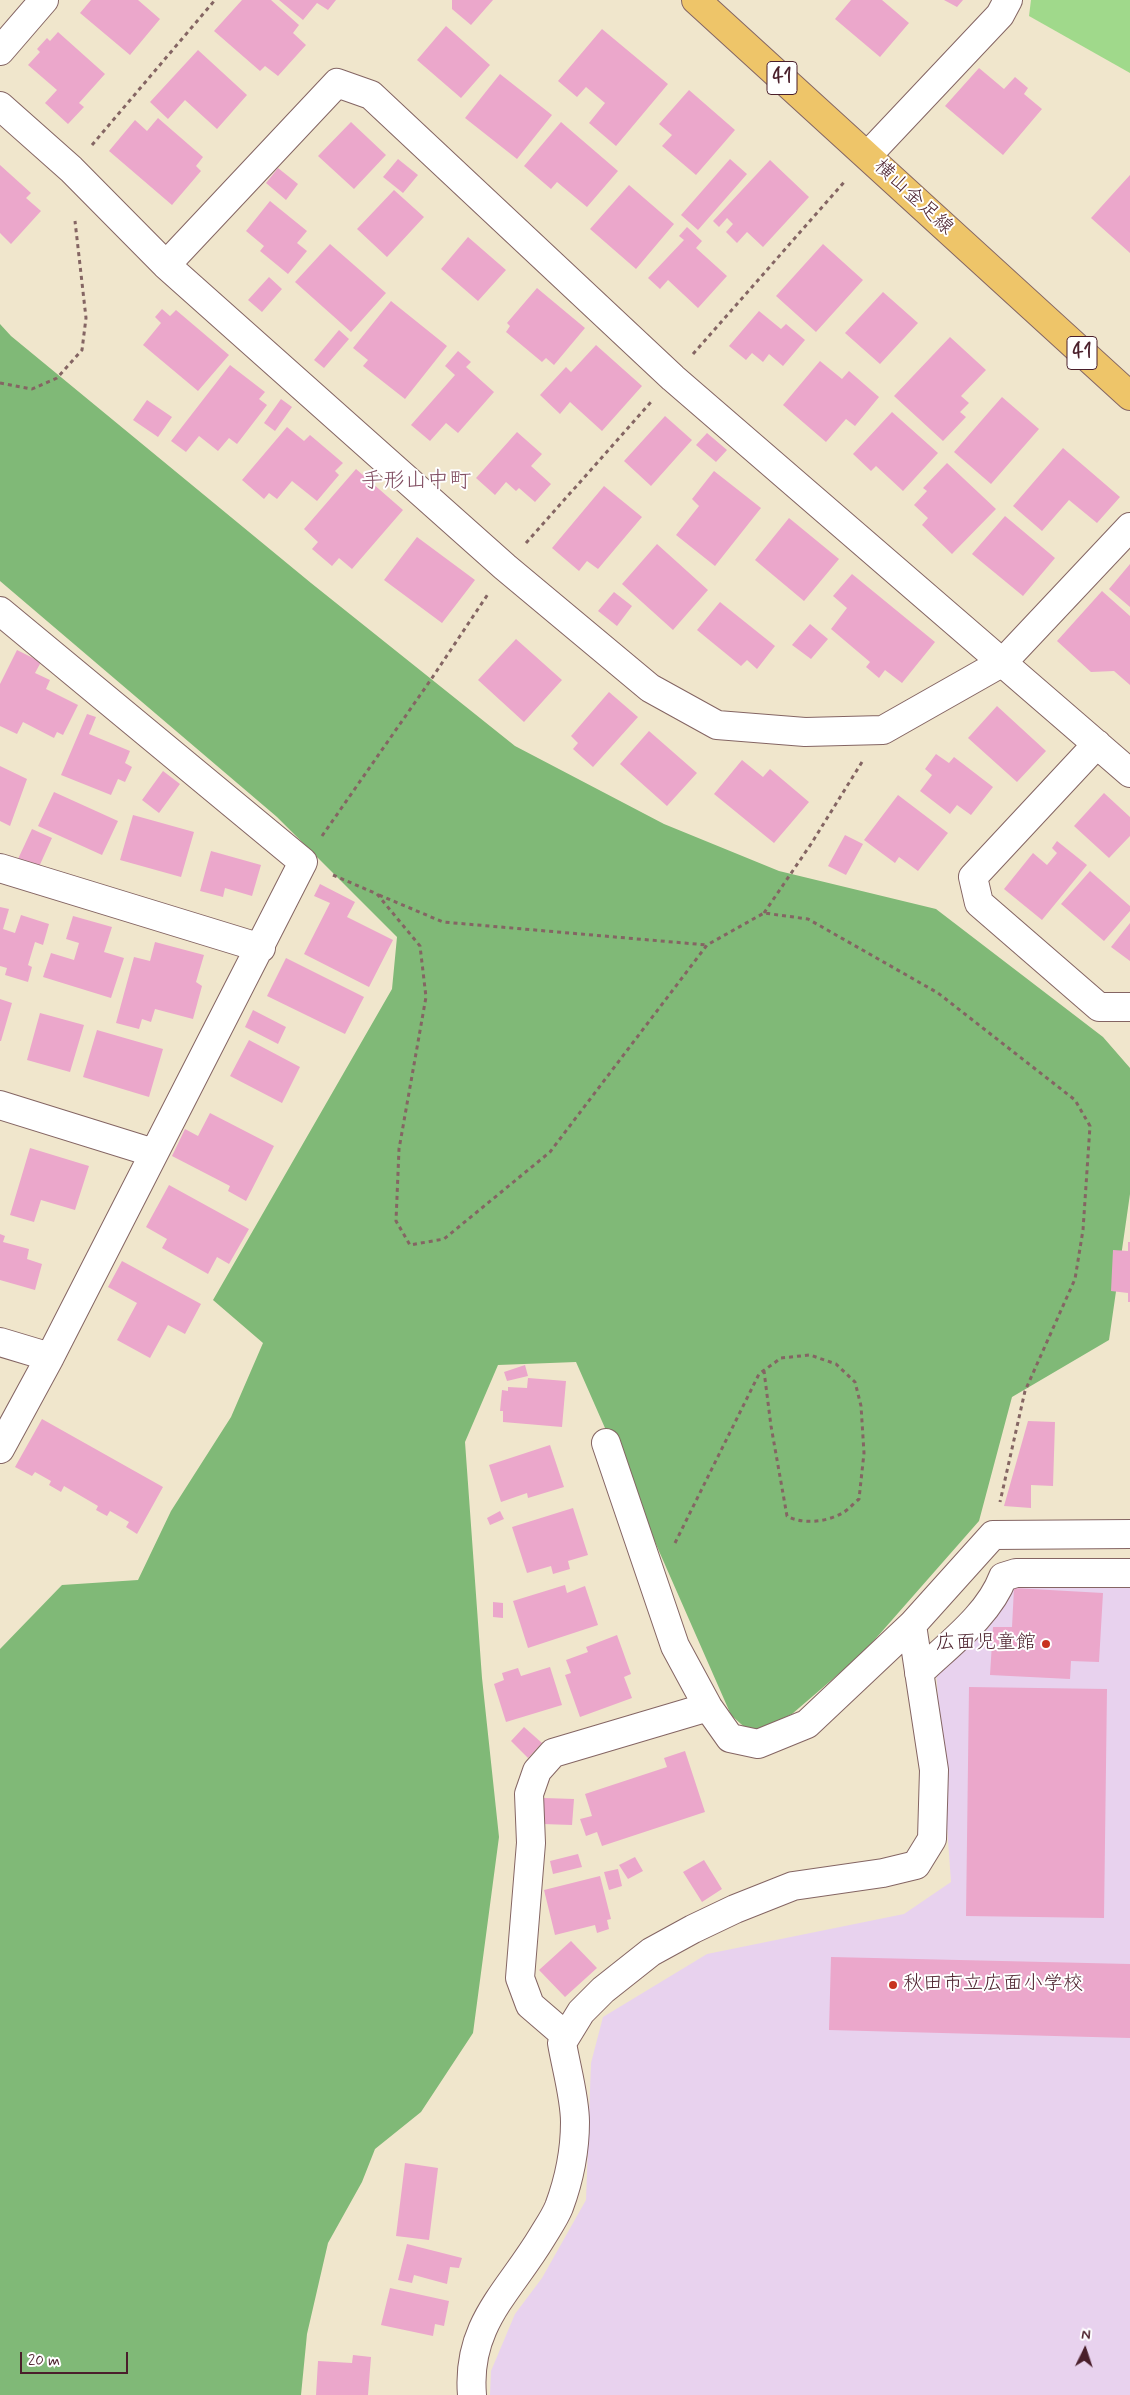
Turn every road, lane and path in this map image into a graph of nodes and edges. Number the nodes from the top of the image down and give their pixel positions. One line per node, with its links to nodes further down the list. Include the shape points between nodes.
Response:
1 (44, 0): 5 (street)
2 (215, 0): 8 (path)
3 (696, 0): 7 (main road, 横山金足線 / 41)
4 (1008, 0): 7 (street, via 1000,15)
5 (0, 51)
6 (0, 106): 8 (street)
7 (868, 156): 11 (path); 13 (main road, 横山金足線 / 41)
8 (71, 169): 10 (street)
9 (74, 218): 12 (path, via 86,318 82,350 57,378 32,389)
10 (166, 265): 11 (street, via 337,83 371,95); 15 (street)
11 (673, 378): 15 (path); 17 (street)
12 (0, 383)
13 (1130, 396)
14 (1130, 527): 17 (street)
15 (505, 567): 18 (street, via 650,688 717,725 805,732); 21 (path)
16 (0, 611): 21 (street)
17 (1003, 662): 18 (street); 19 (street)
18 (883, 730): 24 (path)
19 (1097, 744): 20 (street); 27 (street, via 973,877 979,903 1099,1007)
20 (1130, 773)
21 (304, 862): 23 (path); 26 (street)
22 (0, 868): 26 (street)
23 (377, 894): 25 (path, via 443,922); 25 (path, via 420,946 426,997 399,1150 396,1221 410,1245 444,1239 550,1152)
24 (764, 913): 25 (path); 36 (path, via 808,919 938,993 1074,1100 1090,1126 1083,1230 1075,1278 1024,1390)
25 (707, 945)
26 (261, 948): 29 (street)
27 (1130, 1007)
28 (0, 1105): 29 (street)
29 (154, 1153): 31 (street)
30 (0, 1342): 31 (street)
31 (50, 1357): 34 (street)
32 (764, 1370): 32 (path, via 781,1358 810,1355 836,1364 855,1382 861,1406 864,1453 859,1499 844,1513 814,1521 796,1521 787,1516); 38 (path, via 759,1374)
33 (606, 1443): 38 (street)
34 (0, 1448)
35 (1130, 1534): 36 (street)
36 (993, 1535): 39 (street)
37 (1130, 1573): 40 (street, via 1016,1573 1003,1577 998,1589 974,1620)
38 (654, 1586): 41 (street, via 675,1646)
39 (912, 1625): 40 (street); 41 (street, via 807,1724 758,1744 730,1738)
40 (919, 1673): 42 (street, via 934,1770 932,1839 916,1865 793,1886 735,1909 651,1952 603,1990 581,2012)
41 (708, 1707): 42 (street, via 553,1753 537,1772 529,1794 531,1843 520,1978 530,2005)
42 (566, 2036): 43 (street, via 562,2043 575,2121 571,2167 558,2209 478,2336 470,2374)
43 (472, 2395)

